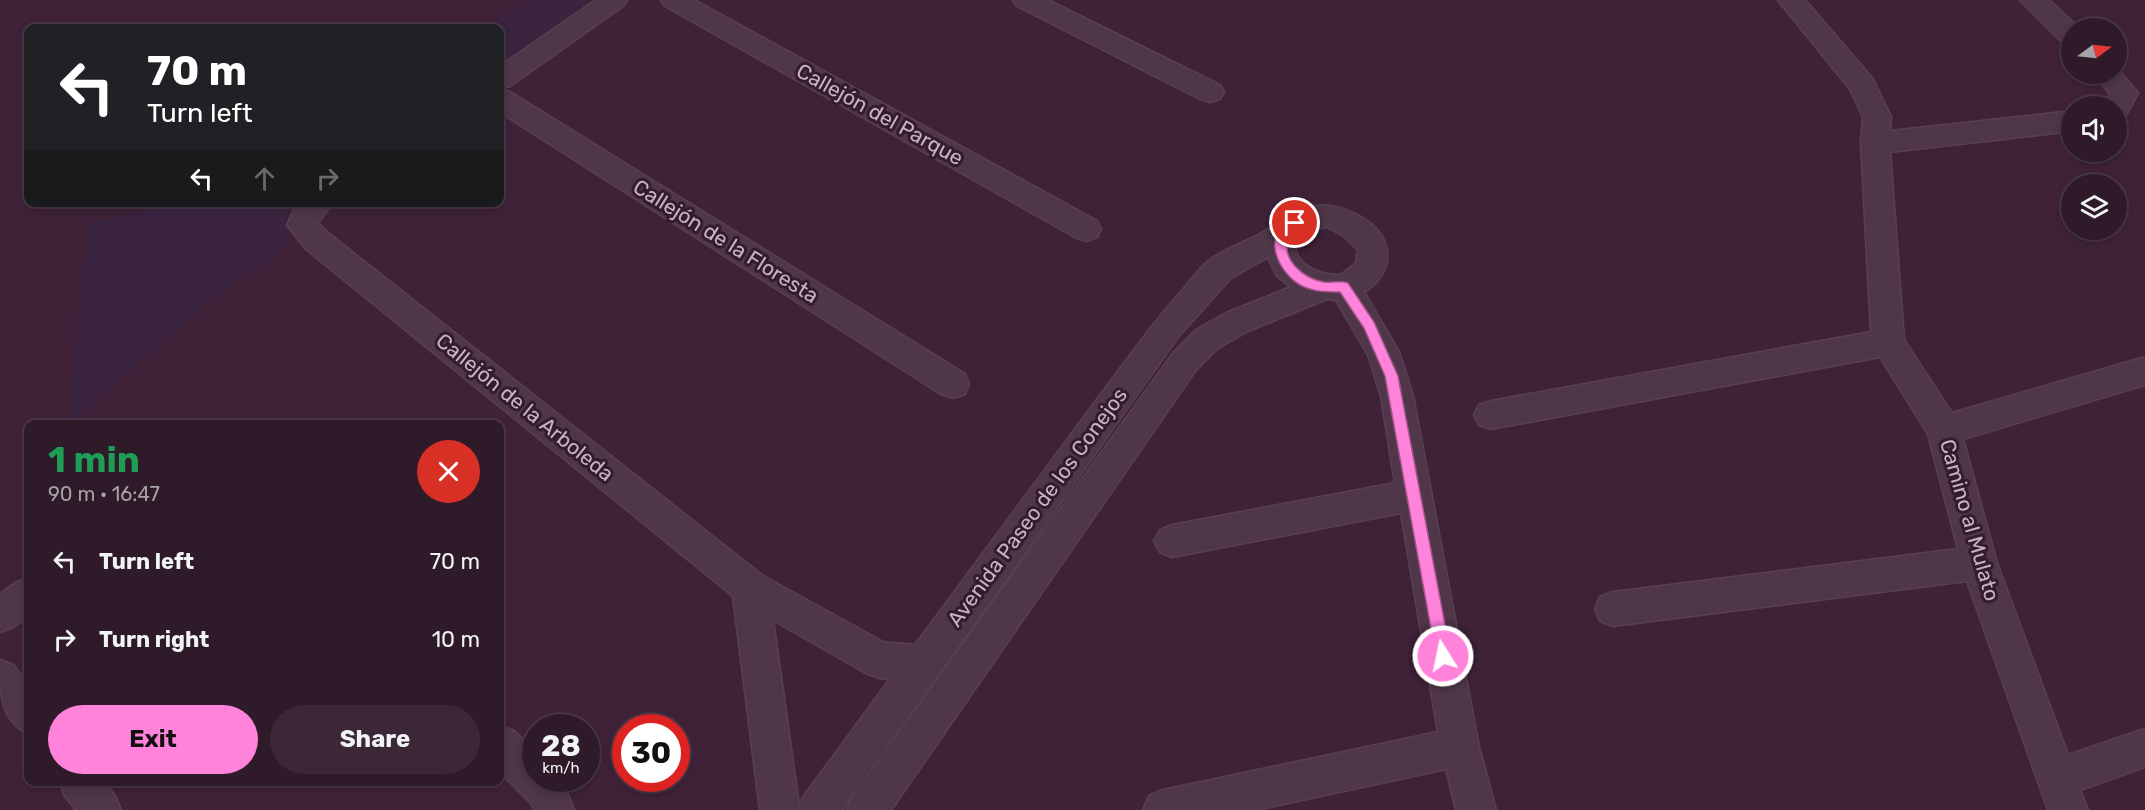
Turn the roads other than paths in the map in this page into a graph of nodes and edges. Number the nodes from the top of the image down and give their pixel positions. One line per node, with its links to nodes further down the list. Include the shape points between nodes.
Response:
1 (614, 0): 7 (street)
2 (674, 0): 13 (street, Callejón del Parque)
3 (1026, 0): 8 (street)
4 (1791, 0): 11 (street, Camino al Mulato, via 1862,85 1876,117)
5 (2033, 0): 6 (street)
6 (2061, 27)
7 (504, 76)
8 (1210, 92)
9 (504, 102): 18 (street, Callejón de la Floresta)
10 (2061, 122): 11 (street)
11 (1875, 143): 16 (street, Camino al Mulato)
12 (310, 214): 24 (street, Callejón de la Arboleda, via 316,241)
13 (1086, 229)
14 (1285, 234): 15 (street, via 1281,246 1293,273 1308,283); 15 (street, via 1295,223 1327,216 1344,220 1359,230 1369,242 1373,256 1369,269 1359,280); 28 (street, Avenida Paseo de los Conejos, via 1220,270 1168,327)
15 (1335, 287): 21 (street, via 1369,326 1392,376); 40 (street, Avenida Paseo de los Conejos, via 1238,322 1207,339 1185,361)
16 (1888, 342): 19 (street); 20 (street, Camino al Mulato)
17 (2145, 371): 20 (street)
18 (953, 384)
19 (1491, 415)
20 (1944, 430): 23 (street, Camino al Mulato)
21 (1415, 495): 22 (street); 31 (street)
22 (1172, 541)
23 (1979, 563): 26 (street); 35 (street, Camino al Mulato)
24 (750, 588): 28 (street, Callejón de la Arboleda, via 879,660); 38 (street)
25 (24, 598): 27 (street)
26 (1612, 609)
27 (0, 615)
28 (924, 664): 39 (street, Avenida Paseo de los Conejos)
29 (0, 678): 30 (street)
30 (24, 710)
31 (1460, 747): 41 (street); 42 (street)
32 (2145, 748): 35 (street)
33 (504, 749): 37 (street, via 545,789)
34 (83, 786): 36 (street)
35 (2063, 794)
36 (101, 810)
37 (554, 810)
38 (780, 810)
39 (818, 810)
40 (867, 810)
41 (1163, 810)
42 (1476, 810)

